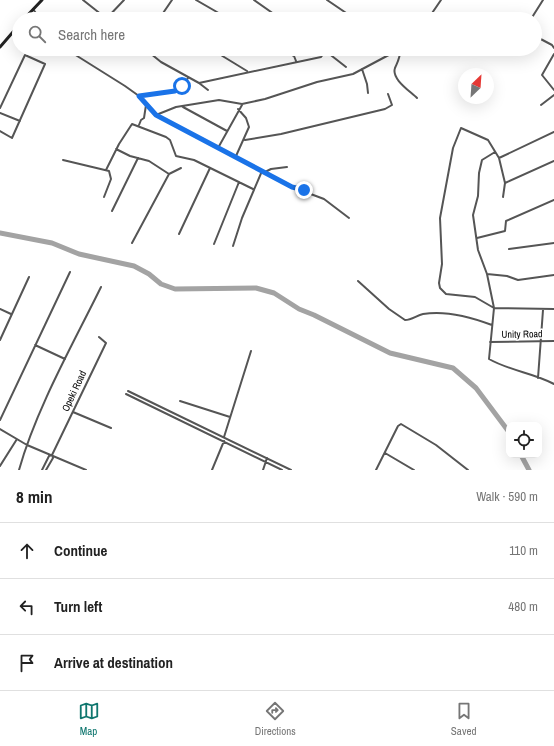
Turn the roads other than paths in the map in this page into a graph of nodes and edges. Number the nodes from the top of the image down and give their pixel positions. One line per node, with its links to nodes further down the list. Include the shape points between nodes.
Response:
1 (42, 0): 10 (main road)
2 (83, 0): 11 (street)
3 (124, 0): 12 (street)
4 (172, 0): 13 (street)
5 (196, 0): 14 (street)
6 (254, 0): 15 (street)
7 (328, 0): 16 (street)
8 (442, 0): 17 (street)
9 (543, 0): 18 (street)
10 (33, 10)
11 (98, 12)
12 (113, 12)
13 (164, 12)
14 (217, 12)
15 (271, 12)
16 (345, 12)
17 (433, 12)
18 (535, 12)
19 (12, 33): 23 (main road)
20 (542, 40): 22 (street)
21 (554, 42): 22 (street)
22 (552, 45): 24 (street)
23 (0, 47)
24 (554, 48)
25 (554, 54): 43 (street, via 542,75)
26 (25, 56): 53 (street)
27 (27, 56): 57 (street, via 45,64)
28 (77, 56): 47 (street)
29 (154, 56): 40 (street)
30 (223, 56): 39 (street)
31 (294, 56): 36 (street)
32 (321, 56): 36 (street)
33 (334, 56): 37 (street)
34 (387, 56): 38 (street)
35 (400, 56): 48 (street, via 394,74)
36 (296, 61): 39 (street)
37 (346, 67)
38 (362, 69): 44 (street, via 368,84); 50 (street, via 353,74)
39 (247, 71): 41 (street)
40 (188, 78): 41 (street); 47 (street, via 180,89 175,91)
41 (199, 83): 42 (street)
42 (208, 90)
43 (554, 90)
44 (368, 92)
45 (388, 94): 62 (street, via 392,105 385,109)
46 (554, 95): 51 (street)
47 (139, 96): 49 (street)
48 (418, 98)
49 (146, 104): 56 (street); 58 (street, via 144,118)
50 (242, 104): 52 (street, via 222,100); 54 (street)
51 (541, 105)
52 (182, 106): 56 (street); 59 (street)
53 (0, 108)
54 (238, 109): 59 (street); 62 (street, via 249,124)
55 (0, 113): 57 (street)
56 (156, 115): 63 (street)
57 (20, 122): 60 (street, via 12,138)
58 (139, 126): 64 (street, via 130,124); 73 (street, via 168,138 176,156 194,160)
59 (226, 131): 63 (street)
60 (0, 132)
61 (554, 132): 68 (street)
62 (245, 140): 66 (street)
63 (218, 148): 66 (street)
64 (116, 149): 67 (street); 74 (street)
65 (495, 152): 68 (street); 86 (street, via 482,160 480,166 478,196 473,215); 98 (street, via 488,140 461,128 453,148 441,213 442,264 438,283 442,292 476,297)
66 (236, 156): 75 (street)
67 (138, 158): 76 (street, via 149,161); 83 (street)
68 (499, 158): 78 (street)
69 (63, 160): 74 (street)
70 (554, 161): 78 (street)
71 (286, 166): 75 (street)
72 (181, 168): 76 (street)
73 (210, 168): 77 (street); 85 (street)
74 (106, 170): 80 (street, via 111,176)
75 (263, 171): 79 (street); 84 (street, via 292,187 324,199)
76 (168, 174): 87 (street)
77 (239, 182): 79 (street); 89 (street)
78 (505, 183): 81 (street)
79 (254, 189): 90 (street)
80 (104, 197)
81 (503, 197)
82 (554, 200): 86 (street, via 506,220 505,231)
83 (112, 211)
84 (349, 218)
85 (179, 234)
86 (477, 238): 93 (street, via 478,250)
87 (132, 243)
88 (554, 243): 91 (street)
89 (214, 244)
90 (233, 246)
91 (509, 249)
92 (70, 272): 109 (street)
93 (487, 274): 94 (street, via 518,280); 98 (street)
94 (554, 275)
95 (29, 277): 102 (street)
96 (358, 281): 103 (street, via 405,320 423,314 458,315)
97 (101, 287): 111 (street)
98 (494, 308): 101 (street); 103 (street)
99 (0, 309): 102 (street)
100 (554, 309): 101 (street)
101 (543, 310): 108 (street)
102 (11, 314): 105 (street)
103 (492, 325): 107 (street)
104 (99, 336): 117 (street, Opeki Road, via 106,343)
105 (0, 340)
106 (554, 341): 108 (street, Unity Road)
107 (490, 342): 108 (street, Unity Road); 112 (street, via 489,359 511,370)
108 (540, 342): 112 (street)
109 (35, 345): 111 (street); 119 (street)
110 (251, 351): 118 (street)
111 (65, 359): 125 (street)
112 (538, 378): 113 (street)
113 (554, 384)
114 (128, 391): 122 (street)
115 (126, 394): 124 (street)
116 (180, 401): 118 (street)
117 (73, 412): 120 (street); 127 (street, Opeki Road)
118 (230, 417): 122 (street)
119 (0, 420)
120 (111, 428)
121 (0, 429): 123 (street)
122 (224, 437): 128 (street)
123 (16, 439): 125 (street); 130 (street)
124 (224, 442): 129 (street); 135 (street)
125 (27, 445): 127 (street); 131 (street)
126 (385, 453): 139 (street); 140 (street); 141 (street, via 401,424 436,445)
127 (52, 455): 132 (street, Opeki Road); 133 (street, Opeki Road, via 53,458); 134 (street)
128 (267, 458): 129 (street); 138 (street)
129 (266, 462): 136 (street); 137 (street)
130 (0, 466)
131 (19, 470)
132 (42, 470)
133 (46, 470)
134 (86, 470)
135 (212, 470)
136 (263, 470)
137 (282, 470)
138 (291, 470)
139 (376, 470)
140 (414, 470)
141 (468, 470)

